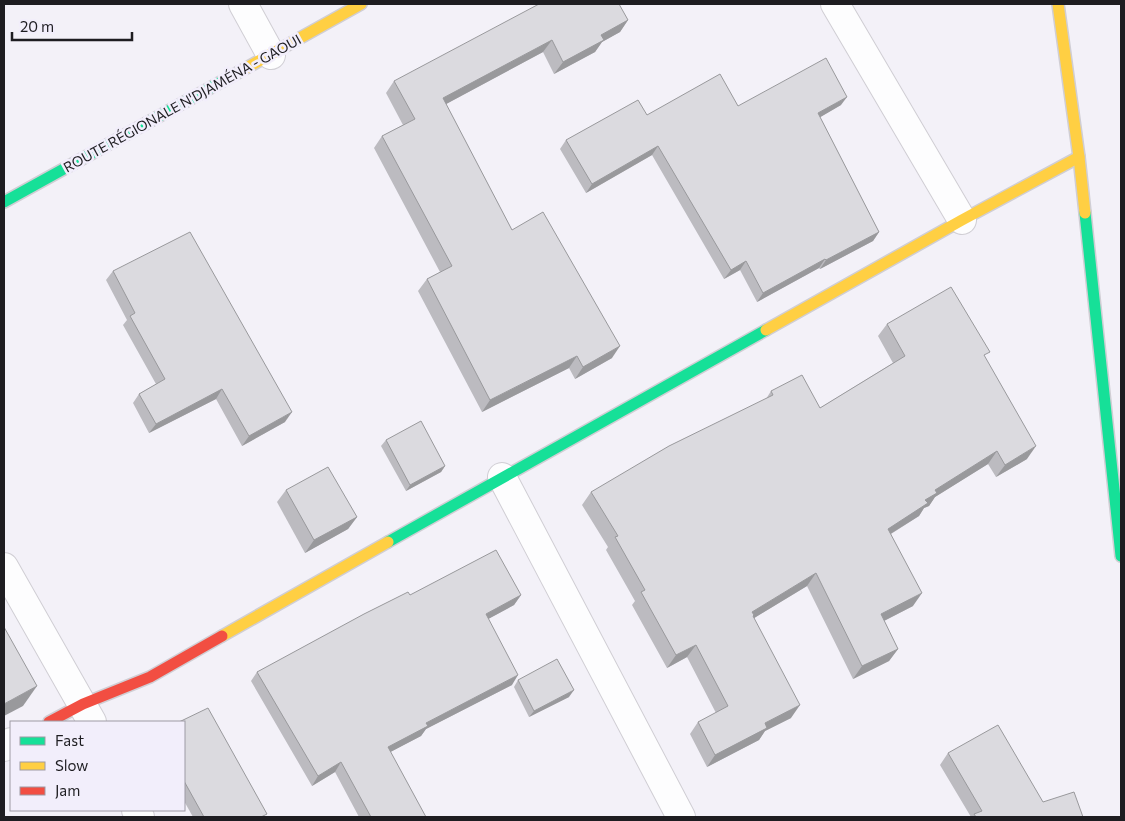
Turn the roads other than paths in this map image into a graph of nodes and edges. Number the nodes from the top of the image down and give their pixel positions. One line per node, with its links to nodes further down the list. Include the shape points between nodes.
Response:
1 (243, 4): 5 (street)
2 (361, 4): 5 (street, ROUTE RÉGIONALE N'DJAMÉNA - GAOUI)
3 (835, 4): 8 (street)
4 (1058, 4): 6 (street)
5 (271, 55): 7 (street, ROUTE RÉGIONALE N'DJAMÉNA - GAOUI)
6 (1079, 157): 8 (street); 10 (street)
7 (4, 202)
8 (962, 220): 9 (street)
9 (502, 477): 12 (street); 14 (street)
10 (1121, 556)
11 (4, 567): 12 (street)
12 (87, 713): 13 (street)
13 (52, 721)
14 (681, 817)

